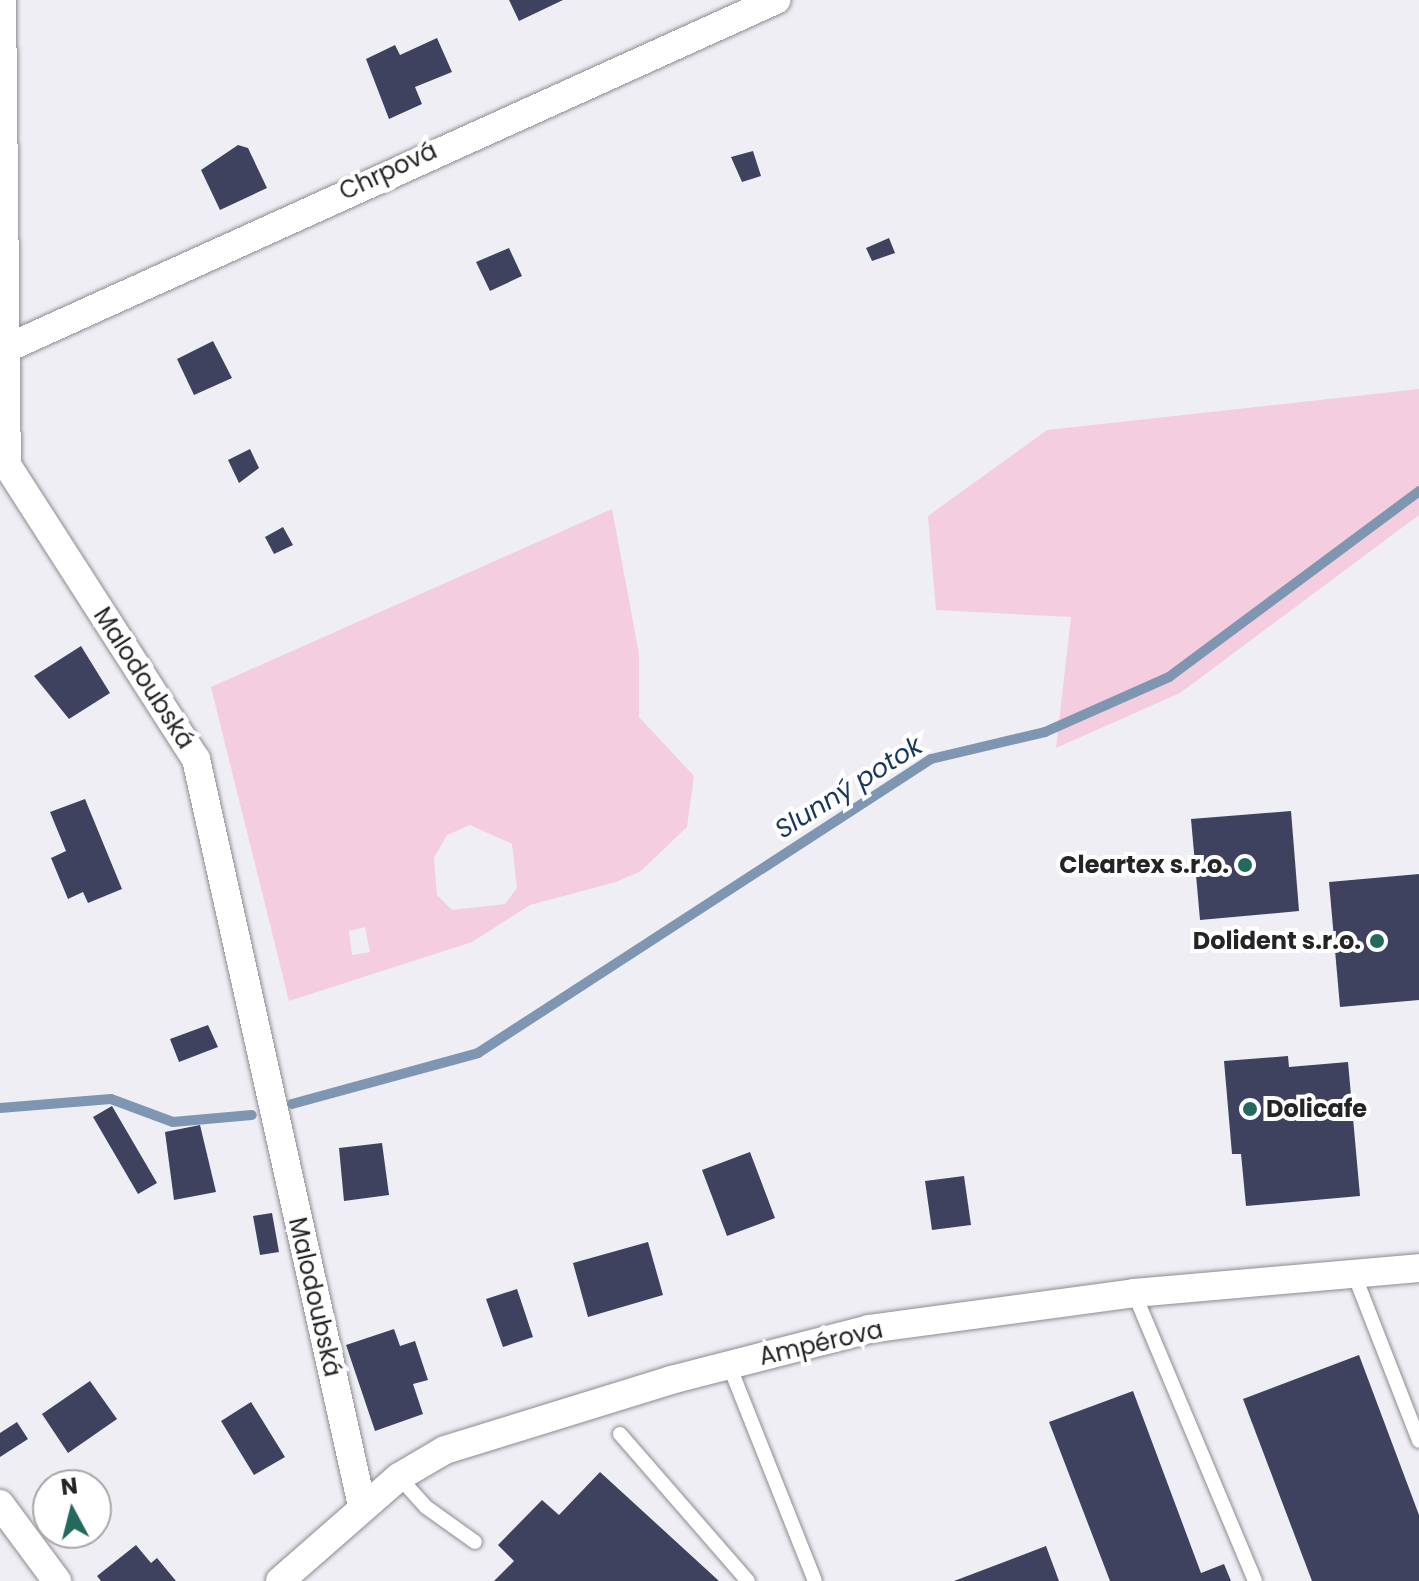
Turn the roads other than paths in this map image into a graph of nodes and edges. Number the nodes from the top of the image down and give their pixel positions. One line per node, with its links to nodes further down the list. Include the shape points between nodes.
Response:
1 (2, 0): 3 (street, Malodoubská)
2 (776, 0): 3 (street, Chrpová)
3 (3, 350): 12 (street, Malodoubská, via 7,465 196,759)
4 (1419, 1268): 5 (street, Ampérova)
5 (1354, 1274): 6 (street, Ampérova); 9 (lane)
6 (1134, 1293): 7 (street, Ampérova, via 869,1329); 18 (lane)
7 (729, 1365): 10 (street, Ampérova, via 445,1450); 17 (lane)
8 (620, 1434): 16 (lane)
9 (1419, 1441)
10 (399, 1477): 12 (street, Ampérova); 13 (lane, via 426,1507)
11 (0, 1504): 14 (street)
12 (362, 1506): 15 (street, Ampérova)
13 (475, 1542)
14 (57, 1581)
15 (280, 1581)
16 (748, 1581)
17 (815, 1581)
18 (1255, 1581)

